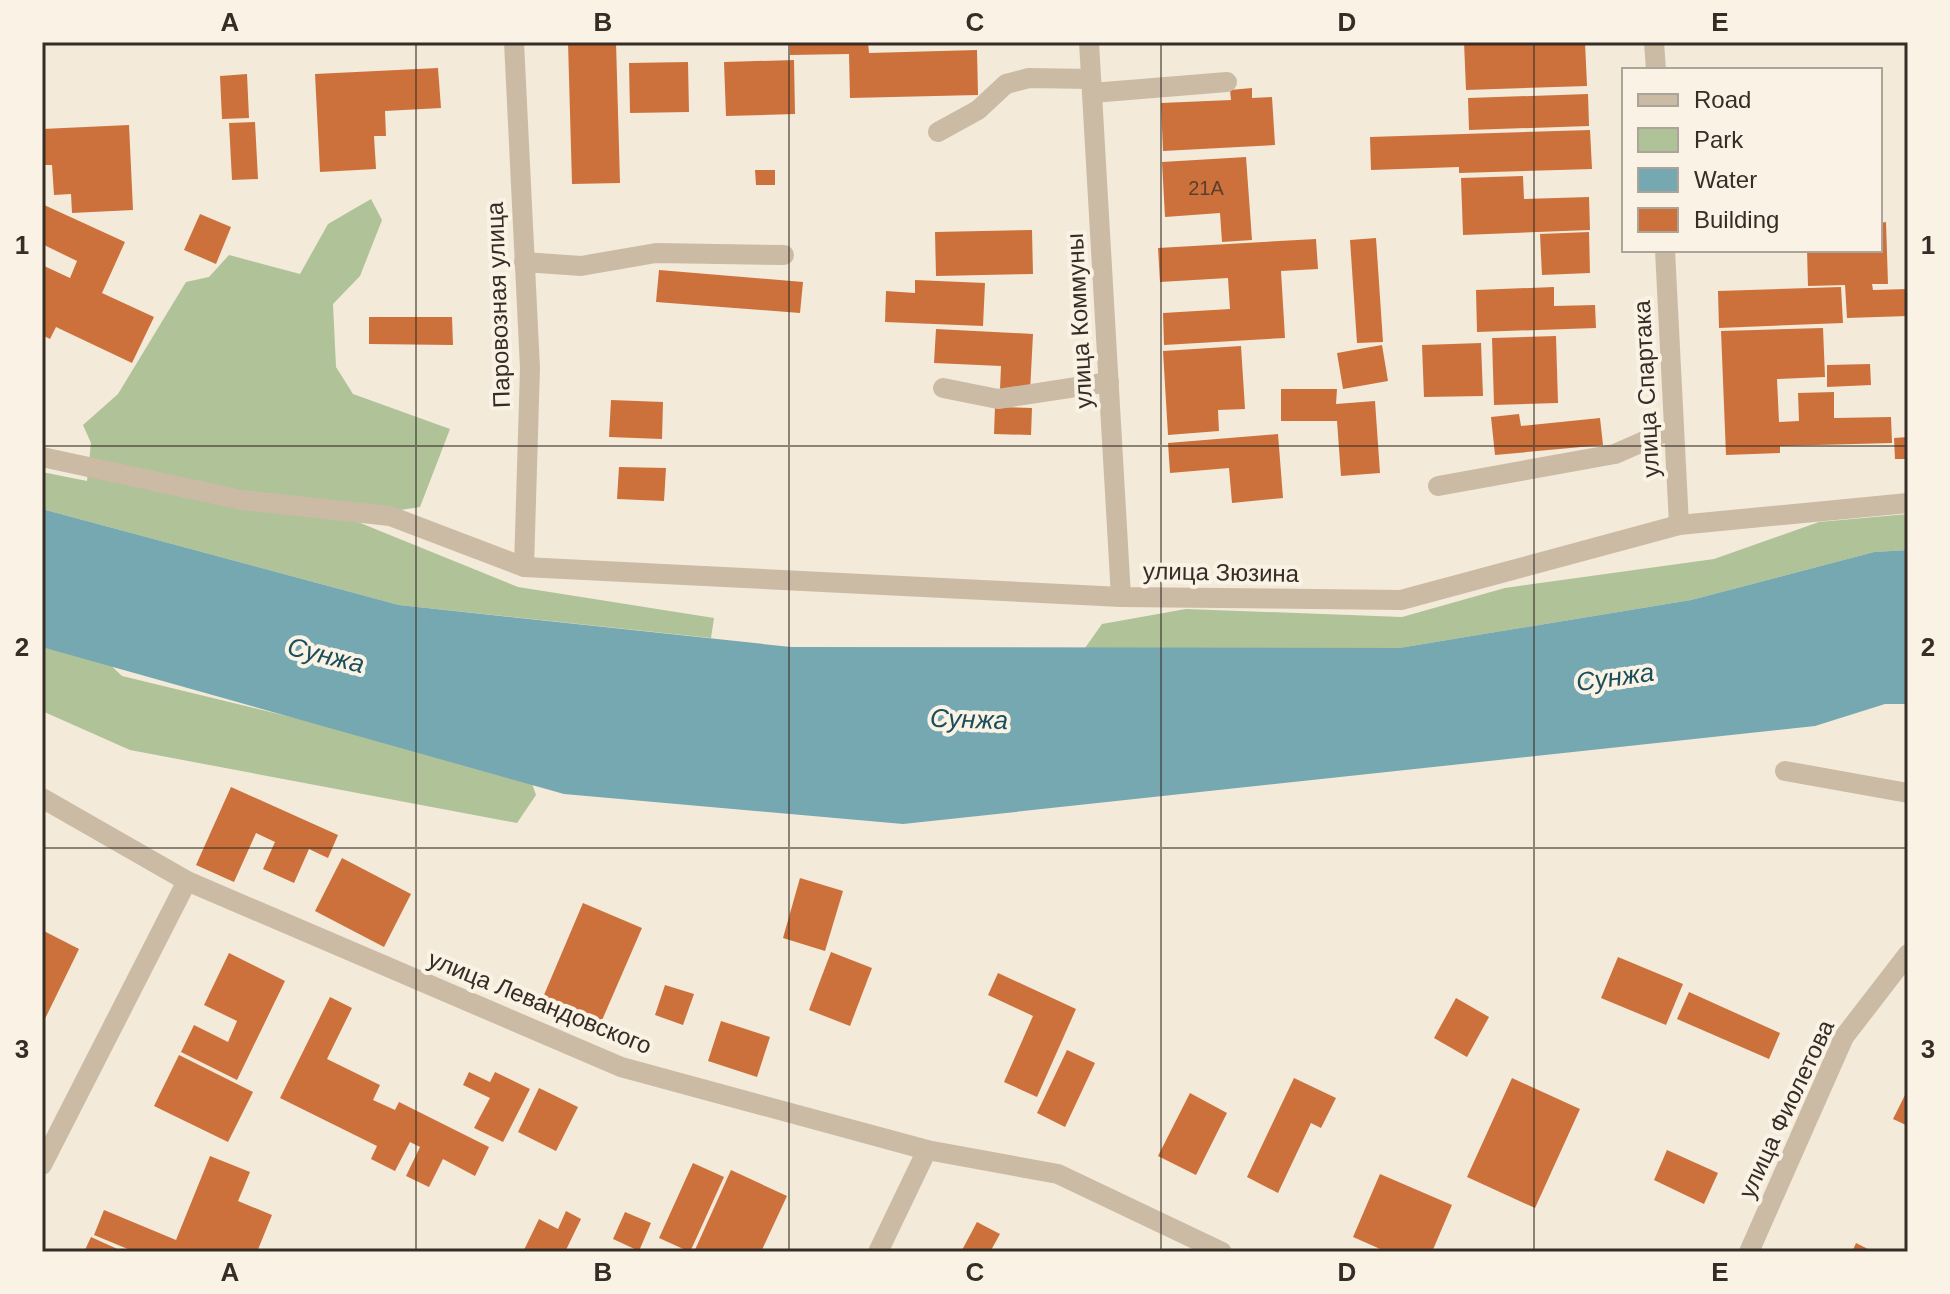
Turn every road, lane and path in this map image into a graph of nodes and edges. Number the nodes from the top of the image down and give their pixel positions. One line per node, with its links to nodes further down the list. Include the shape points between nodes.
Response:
1 (514, 42): 10 (street, Паровозная улица)
2 (1089, 42): 6 (street, улица Коммуны)
3 (1654, 42): 4 (street)
4 (1656, 68)
5 (1227, 82): 6 (street)
6 (1091, 86): 7 (street, via 1029,78 1006,84 978,110); 11 (street, улица Коммуны)
7 (938, 132)
8 (1665, 252): 13 (street, улица Спартака)
9 (784, 255): 10 (street, via 656,253 581,266)
10 (524, 262): 18 (street, Паровозная улица, via 530,368)
11 (1109, 382): 12 (street, via 998,399); 19 (street, улица Коммуны)
12 (943, 388)
13 (1674, 428): 15 (street, via 1615,454); 17 (street, улица Спартака)
14 (42, 457): 18 (street, улица Зюзина, via 242,500 390,516)
15 (1438, 486)
16 (1908, 503): 17 (street, улица Зюзина)
17 (1679, 525): 19 (street, улица Зюзина, via 1401,600)
18 (524, 567): 19 (street, улица Зюзина)
19 (1121, 597)
20 (1785, 771): 21 (street)
21 (1908, 793)
22 (42, 798): 23 (street, улица Левандовского)
23 (187, 881): 25 (street, улица Левандовского, via 621,1067); 26 (street)
24 (1908, 954): 29 (street, улица Фиолетова, via 1844,1037)
25 (927, 1150): 27 (street); 28 (street, улица Левандовского, via 1058,1174)
26 (42, 1165)
27 (878, 1252)
28 (1222, 1252)
29 (1749, 1252)

